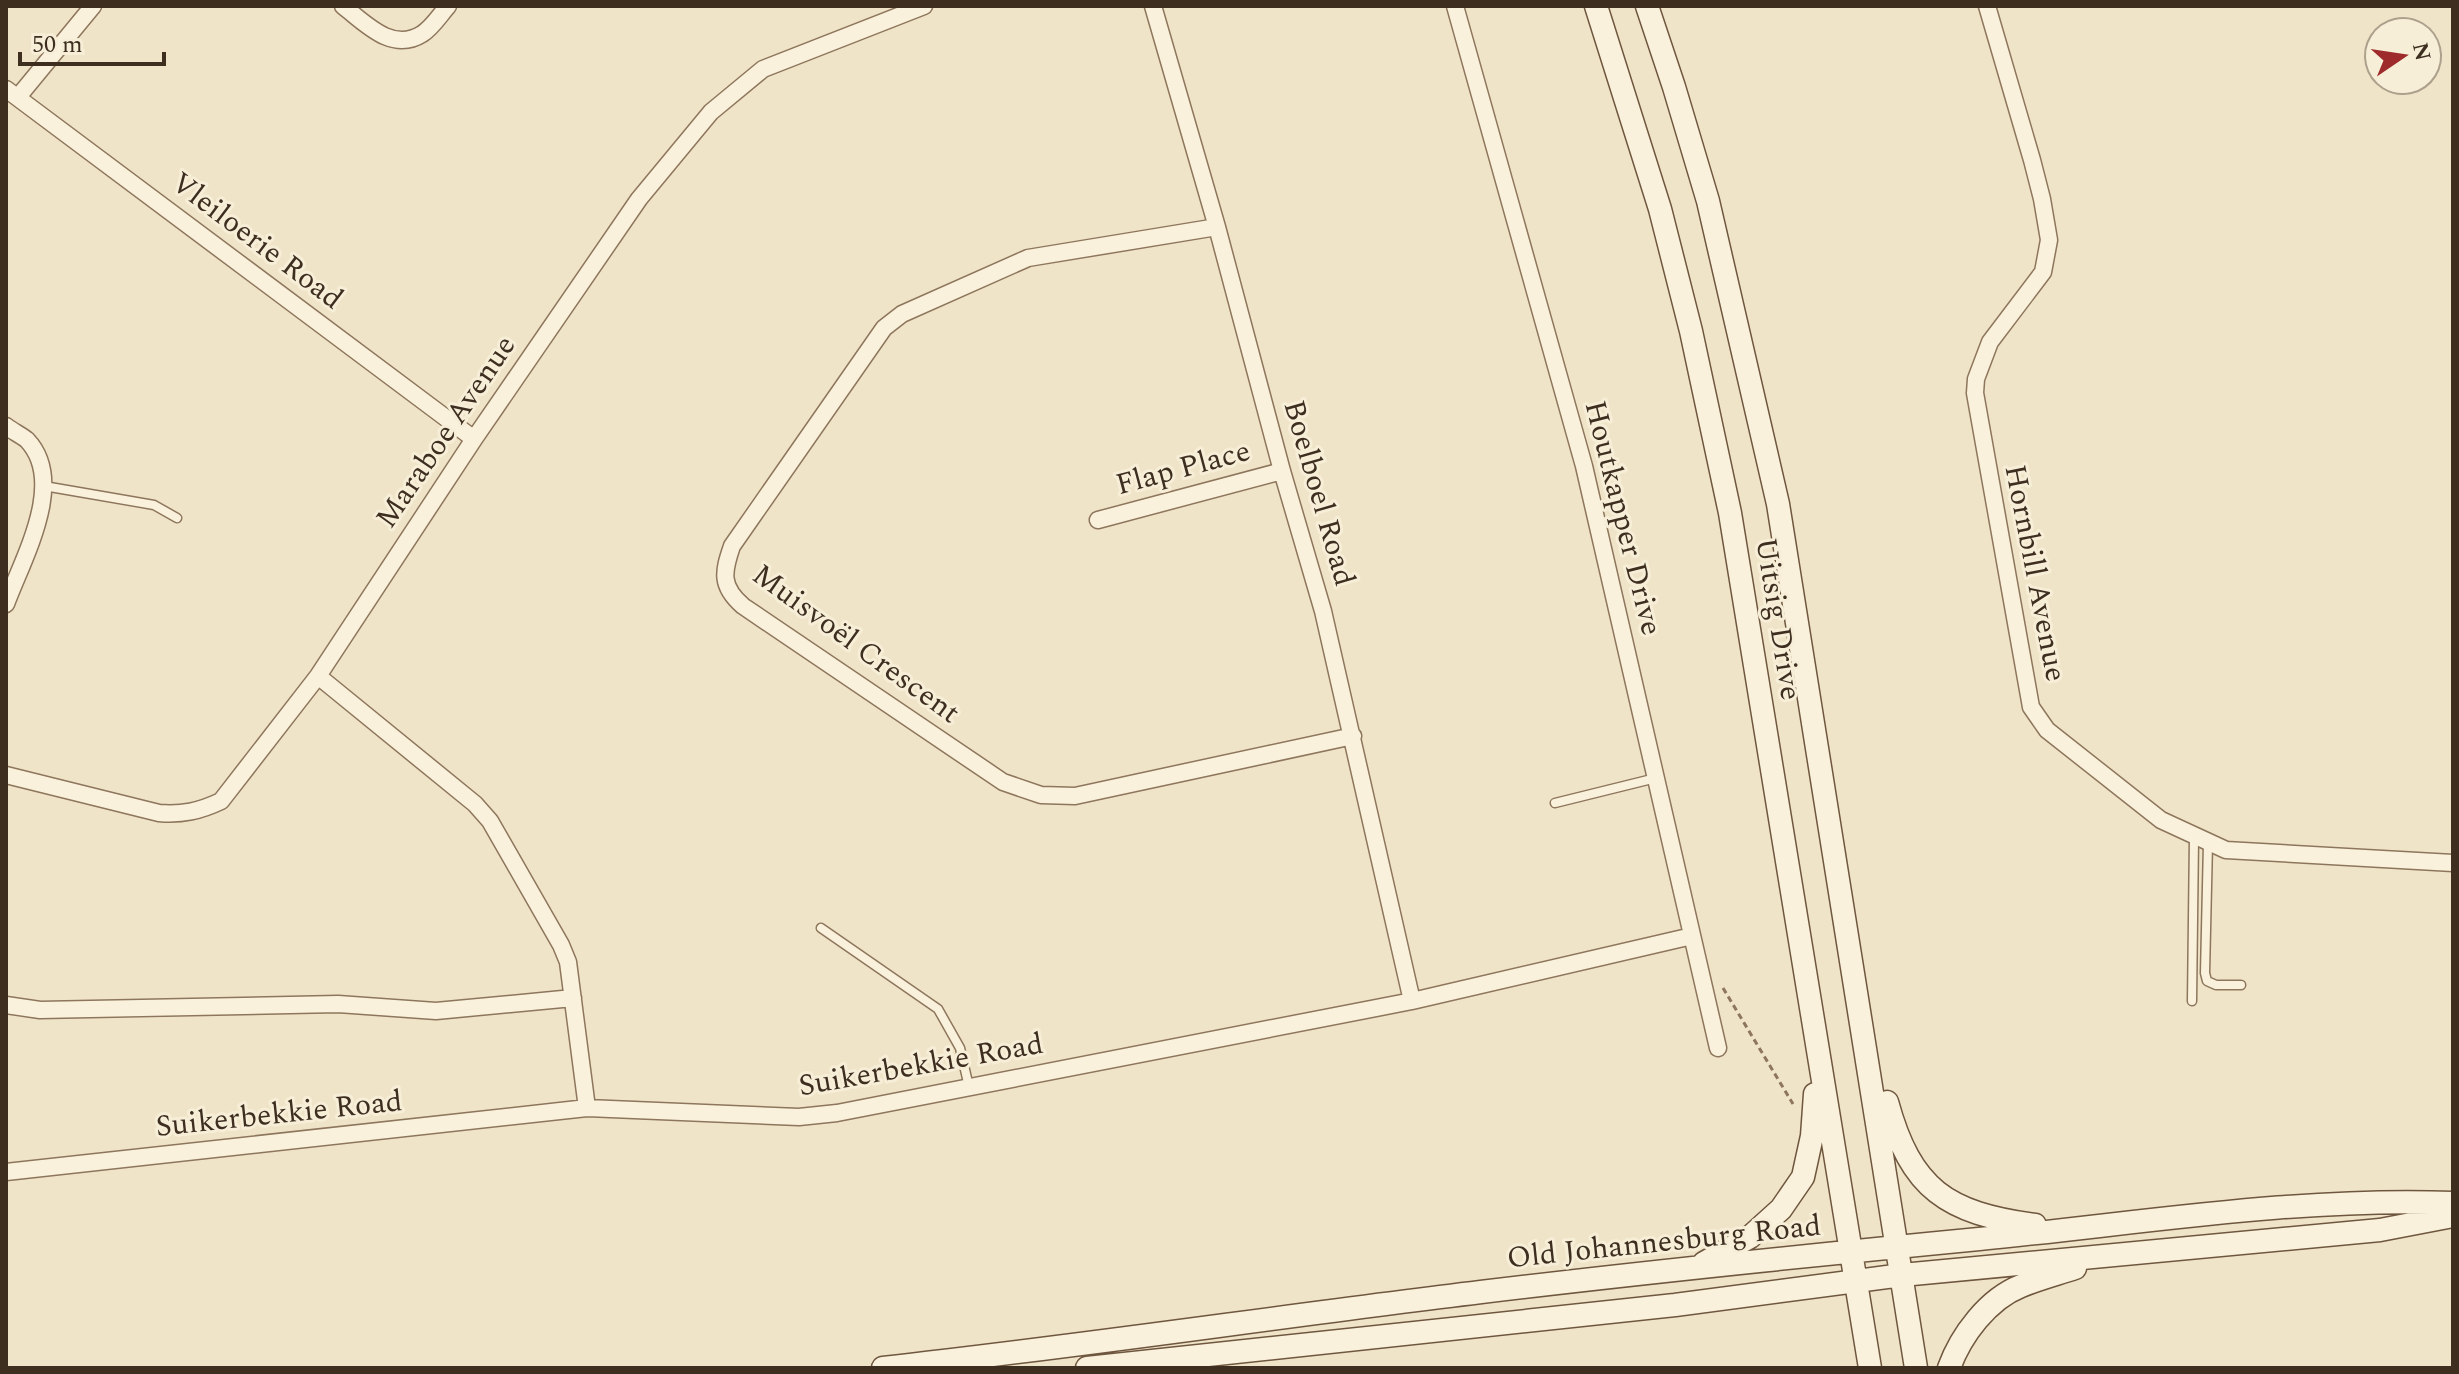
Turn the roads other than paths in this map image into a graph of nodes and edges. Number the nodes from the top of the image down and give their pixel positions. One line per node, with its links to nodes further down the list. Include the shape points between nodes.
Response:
1 (93, 6): 10 (street)
2 (343, 6): 3 (street, via 385,37 408,40 423,34)
3 (448, 6)
4 (924, 6): 13 (street, Maraboe Avenue, via 763,69 711,112 639,199)
5 (1153, 6): 11 (street, Boelboel Road)
6 (1455, 6): 22 (street, Houtkapper Drive, via 1584,466)
7 (1596, 6): 35 (main road, Uitsig Drive, via 1660,209 1727,498)
8 (1647, 6): 28 (main road, Uitsig Drive, via 1708,201 1778,504)
9 (1987, 6): 24 (street, Hornbill Avenue, via 2032,160 2049,240 2043,272 1990,342 1975,393 2031,707 2047,730 2161,820)
10 (12, 93): 13 (street, Vleiloerie Road)
11 (1217, 227): 14 (street, Boelboel Road); 20 (street, Muisvoël Crescent, via 1028,258 891,321 732,546 724,570 728,589 743,606 1003,782 1041,795 1075,796)
12 (6, 426): 15 (street, via 26,440 40,461)
13 (474, 439): 19 (street, Maraboe Avenue)
14 (1282, 471): 17 (street, Flap Place); 20 (street, Boelboel Road)
15 (44, 486): 16 (lane, via 154,505); 18 (street, via 41,512)
16 (177, 518)
17 (1098, 520)
18 (6, 604)
19 (318, 676): 21 (street, Maraboe Avenue, via 221,801 197,812 159,813); 30 (street, via 490,821 561,945)
20 (1353, 736): 31 (street, Boelboel Road)
21 (6, 775)
22 (1656, 778): 23 (lane); 27 (street, Houtkapper Drive)
23 (1555, 803)
24 (2201, 840): 25 (street, Hornbill Avenue, via 2226,850); 29 (lane, via 2207,981); 32 (lane)
25 (2453, 863)
26 (821, 928): 36 (lane, via 938,1009 960,1048)
27 (1692, 936): 31 (street, Suikerbekkie Road); 34 (street, Houtkapper Drive)
28 (1855, 985): 41 (main road, via 1895,1131 1906,1157 1927,1184 1954,1204 1992,1219); 42 (main road, Uitsig Drive)
29 (2241, 985)
30 (573, 998): 33 (street, via 436,1011 338,1004 40,1010); 37 (street)
31 (1412, 1001): 36 (street, Suikerbekkie Road)
32 (2192, 1001)
33 (6, 1005)
34 (1718, 1048)
35 (1818, 1056): 43 (main road, Uitsig Drive); 45 (main road, via 1803,1177 1781,1209 1750,1237)
36 (969, 1087): 37 (street, Suikerbekkie Road, via 799,1117)
37 (587, 1108): 38 (street, Suikerbekkie Road)
38 (6, 1172)
39 (2453, 1203): 41 (main road, Old Johannesburg Road, via 2392,1201 2271,1209)
40 (2453, 1216): 44 (main road, Old Johannesburg Road, via 2380,1230)
41 (2097, 1227): 42 (main road, Old Johannesburg Road)
42 (1898, 1247): 43 (main road, Old Johannesburg Road); 46 (main road, Uitsig Drive)
43 (1852, 1252): 45 (main road, Old Johannesburg Road); 47 (main road, Uitsig Drive)
44 (2110, 1257): 46 (main road, Old Johannesburg Road); 52 (main road, via 2020,1286 2000,1298 1973,1326)
45 (1693, 1269): 48 (main road, Old Johannesburg Road)
46 (1902, 1275): 47 (main road, Old Johannesburg Road); 51 (main road, Uitsig Drive)
47 (1857, 1281): 49 (main road, Old Johannesburg Road); 50 (main road, Uitsig Drive)
48 (883, 1368)
49 (1087, 1368)
50 (1870, 1368)
51 (1916, 1368)
52 (1949, 1368)

